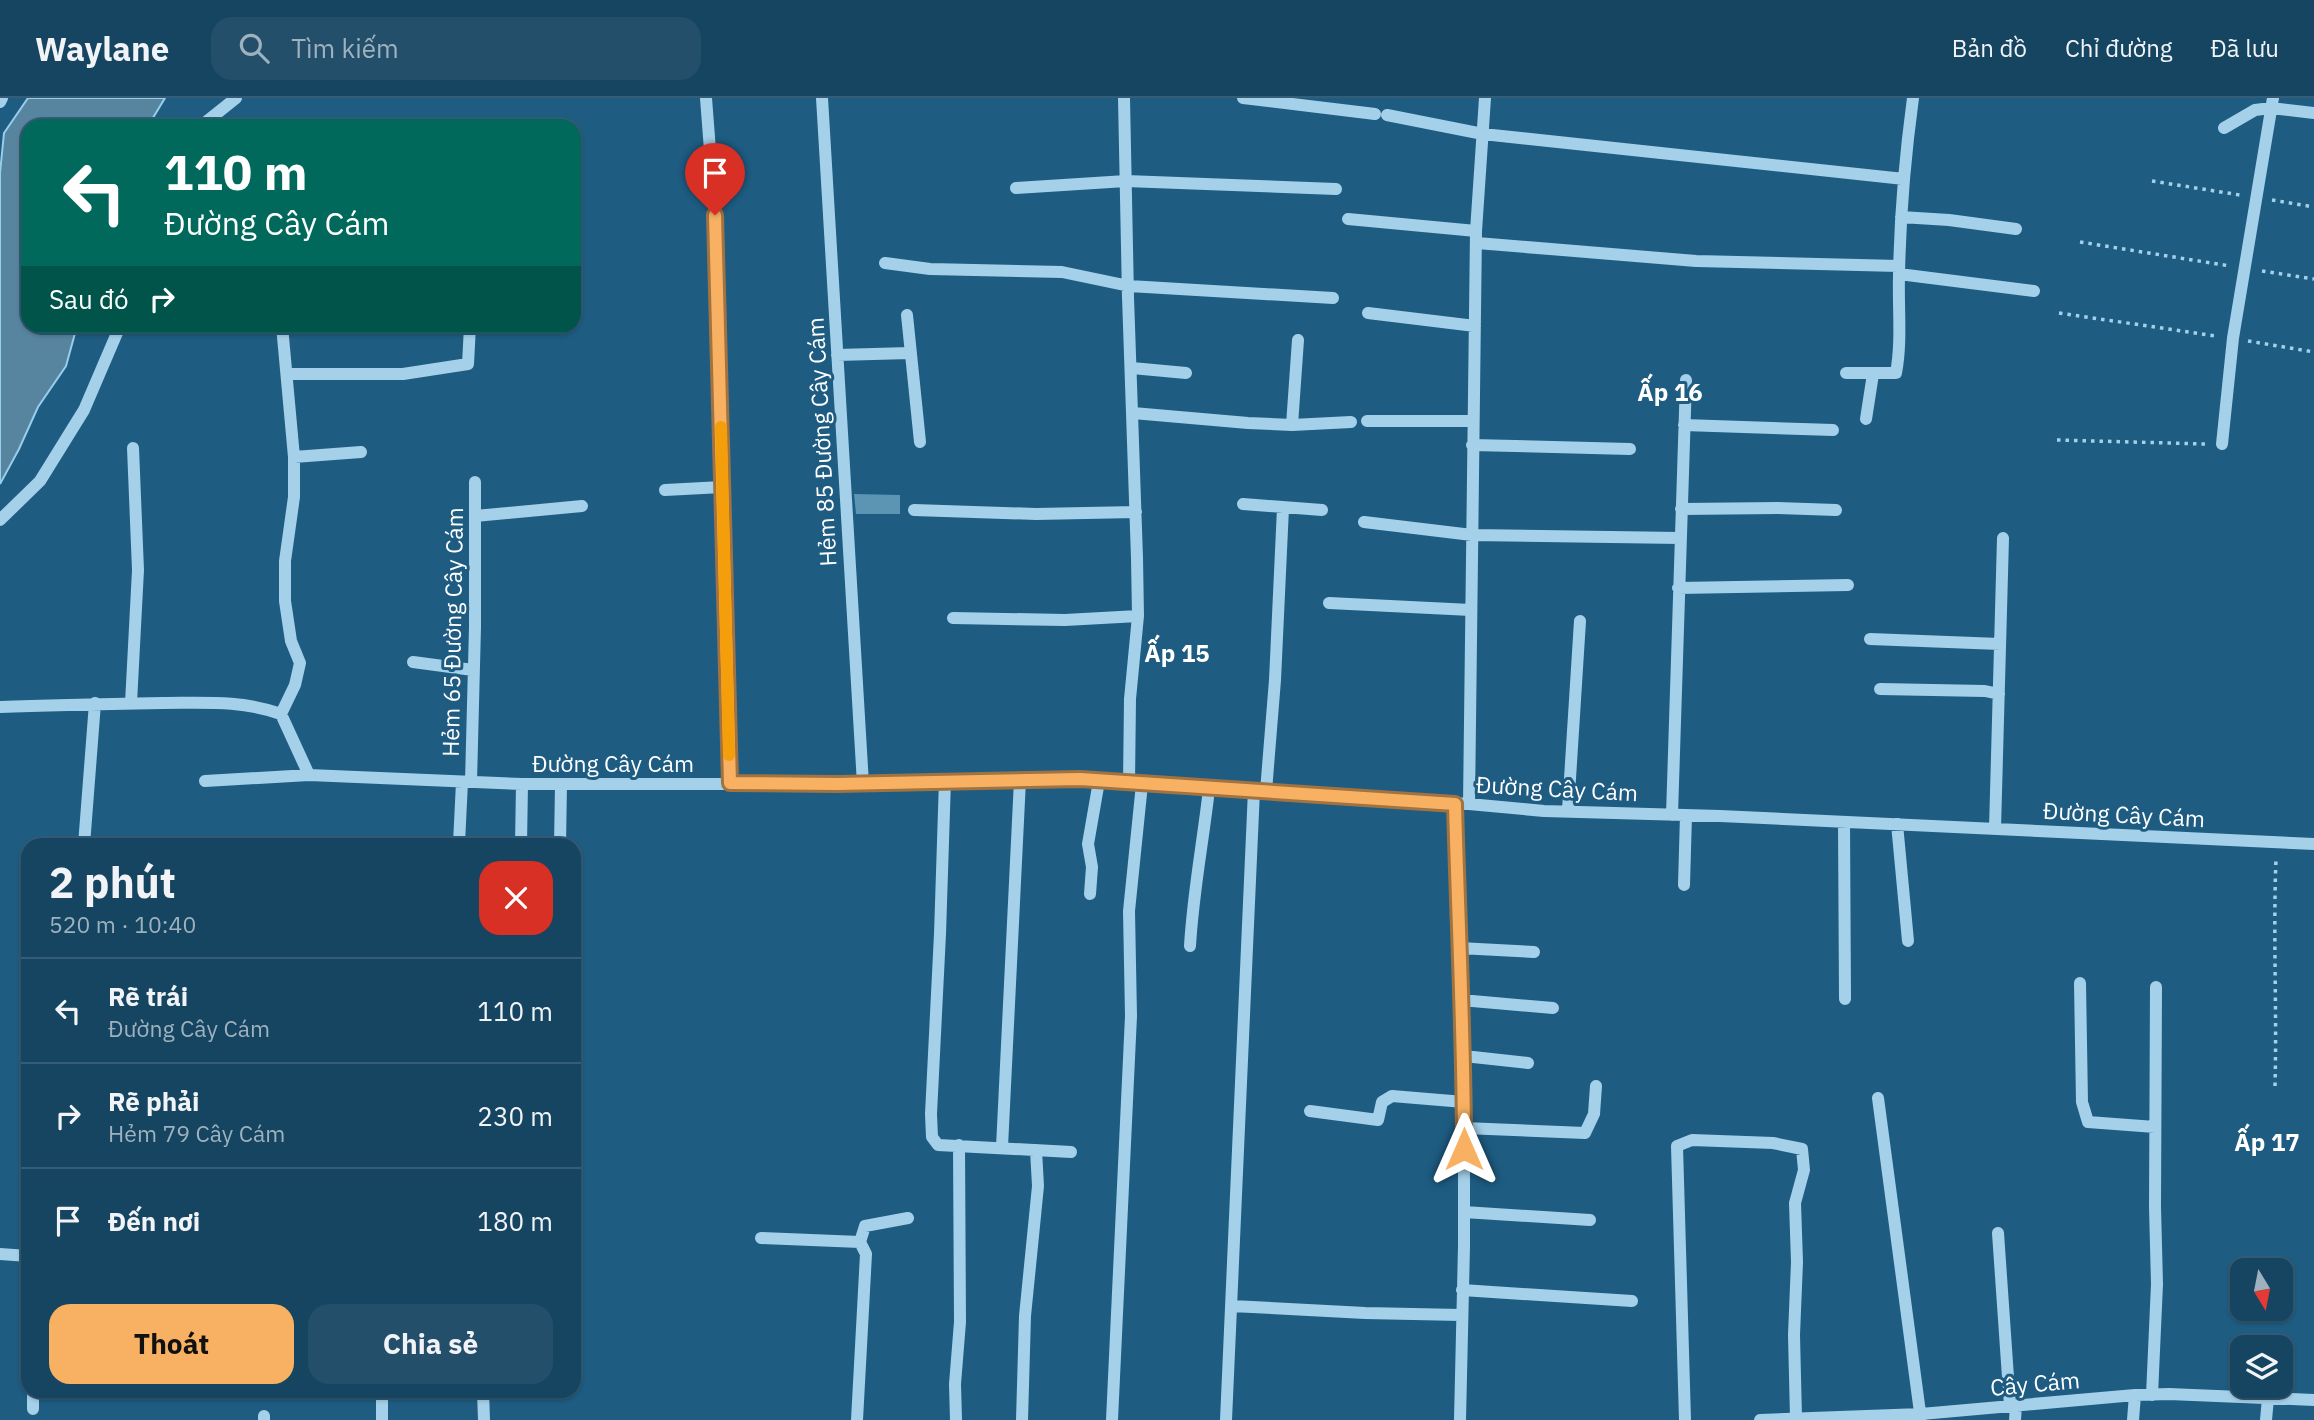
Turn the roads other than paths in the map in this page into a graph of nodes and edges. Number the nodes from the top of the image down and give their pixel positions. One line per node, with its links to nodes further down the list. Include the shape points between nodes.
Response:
1 (236, 98): 10 (street)
2 (706, 98): 57 (street, via 715,215)
3 (822, 98): 34 (street, Hẻm 85 Đường Cây Cám)
4 (1124, 98): 14 (street)
5 (1242, 98): 12 (street, via 1381,114)
6 (1485, 98): 12 (street)
7 (1913, 98): 13 (street)
8 (2272, 103): 9 (street); 11 (street); 50 (street, via 2233,338)
9 (2314, 113)
10 (210, 119)
11 (2224, 128)
12 (1483, 134): 13 (street); 20 (street)
13 (1903, 179): 17 (street)
14 (1126, 181): 15 (street); 16 (street); 23 (street)
15 (1016, 188)
16 (1336, 189)
17 (1901, 217): 19 (street); 22 (street)
18 (1348, 219): 20 (street)
19 (2016, 229)
20 (1477, 237): 22 (street, via 1696,261); 28 (street)
21 (885, 263): 23 (street, via 930,269 1062,272)
22 (1899, 270): 24 (street); 39 (street, via 1896,373)
23 (1129, 286): 25 (street); 35 (street)
24 (2034, 291)
25 (1333, 298)
26 (1368, 313): 28 (street)
27 (907, 315): 33 (street)
28 (1475, 326): 44 (street)
29 (117, 333): 68 (street, via 77,422 40,481)
30 (283, 333): 38 (street)
31 (470, 333): 38 (street, via 468,364 403,374)
32 (1298, 340): 46 (street)
33 (911, 353): 34 (street); 49 (street)
34 (837, 355): 99 (street, Hẻm 85 Đường Cây Cám)
35 (1132, 368): 36 (street); 41 (street)
36 (1186, 373)
37 (1846, 373): 39 (street)
38 (287, 374): 55 (street)
39 (1872, 374): 42 (street)
40 (1686, 380): 47 (street)
41 (1133, 413): 46 (street); 66 (street)
42 (1866, 419)
43 (1367, 421): 44 (street)
44 (1473, 421): 51 (street)
45 (1351, 422): 46 (street)
46 (1292, 425)
47 (1684, 425): 48 (street); 62 (street)
48 (1833, 430)
49 (920, 442)
50 (2222, 444)
51 (1472, 445): 53 (street); 70 (street)
52 (133, 448): 87 (street, via 138,570)
53 (1630, 449)
54 (361, 452): 55 (street)
55 (294, 457): 89 (street, via 285,600 291,641 300,663)
56 (475, 482): 67 (street, Hẻm 65 Đường Cây Cám)
57 (722, 487): 58 (street); 96 (street)
58 (665, 489)
59 (1243, 505): 61 (street)
60 (582, 506): 67 (street)
61 (1283, 508): 64 (street); 102 (street, via 1275,680)
62 (1681, 509): 65 (street); 71 (street)
63 (914, 510): 66 (street)
64 (1322, 510)
65 (1836, 510)
66 (1136, 512): 77 (street)
67 (475, 516): 83 (street, Hẻm 65 Đường Cây Cám)
68 (0, 520)
69 (1364, 522): 70 (street)
70 (1472, 535): 71 (street); 76 (street)
71 (1680, 538): 74 (street)
72 (2003, 538): 81 (street)
73 (1849, 585): 74 (street)
74 (1678, 588): 106 (street)
75 (1329, 603): 76 (street)
76 (1471, 610): 104 (street)
77 (1138, 617): 78 (street); 100 (street, via 1130,699)
78 (953, 618)
79 (1580, 621): 105 (street)
80 (1870, 639): 81 (street)
81 (2000, 644): 85 (street)
82 (413, 662): 83 (street)
83 (473, 670): 95 (street, Hẻm 65 Đường Cây Cám)
84 (1880, 689): 85 (street)
85 (1999, 694): 110 (street)
86 (95, 703): 87 (street); 88 (street); 111 (street)
87 (131, 704): 89 (street, via 232,703)
88 (0, 707)
89 (281, 713): 90 (street)
90 (309, 775): 93 (street, Đường Cây Cám); 95 (street, Đường Cây Cám)
91 (945, 780): 92 (street, Đường Cây Cám); 99 (street, Đường Cây Cám); 135 (street, via 931,1114 934,1141)
92 (1020, 780): 94 (street, Đường Cây Cám); 136 (street)
93 (205, 781)
94 (1099, 781): 100 (street, Đường Cây Cám); 117 (street, via 1088,844)
95 (466, 782): 97 (street, Đường Cây Cám); 112 (street, Hẻm 65 Đường Cây Cám)
96 (730, 783): 98 (street, Đường Cây Cám); 99 (street, Đường Cây Cám)
97 (522, 784): 98 (street, Đường Cây Cám); 113 (street)
98 (561, 784): 114 (street)
99 (863, 784)
100 (1135, 784): 101 (street, Đường Cây Cám); 169 (street, via 1129,911 1131,1016)
101 (1209, 789): 102 (street, Đường Cây Cám); 119 (street)
102 (1260, 790): 103 (street, Đường Cây Cám); 149 (street)
103 (1455, 804): 104 (street, Đường Cây Cám); 120 (street)
104 (1469, 804): 105 (street, Đường Cây Cám)
105 (1569, 810): 106 (street, Đường Cây Cám)
106 (1672, 815): 107 (street, Đường Cây Cám)
107 (1686, 815): 108 (street, Đường Cây Cám); 116 (street)
108 (1844, 822): 109 (street, Đường Cây Cám); 124 (street)
109 (1897, 824): 110 (street, Đường Cây Cám); 118 (street)
110 (1995, 829): 115 (street, Đường Cây Cám)
111 (85, 838)
112 (460, 838)
113 (521, 838)
114 (560, 838)
115 (2314, 844)
116 (1684, 885)
117 (1090, 894)
118 (1908, 941)
119 (1190, 946)
120 (1459, 948): 121 (street); 125 (street)
121 (1534, 952)
122 (2080, 983): 133 (street, via 2082,1102 2088,1122)
123 (2156, 987): 133 (street)
124 (1845, 999)
125 (1461, 1000): 126 (street); 127 (street)
126 (1553, 1008)
127 (1464, 1056): 128 (street); 131 (street)
128 (1528, 1063)
129 (1596, 1086): 134 (street, via 1594,1114 1585,1133)
130 (1878, 1098): 161 (street)
131 (1464, 1101): 132 (street, via 1391,1096 1382,1102 1378,1120); 134 (street)
132 (1310, 1111)
133 (2155, 1127): 152 (street, via 2157,1284)
134 (1464, 1128): 139 (street)
135 (959, 1145): 136 (street); 167 (street)
136 (1002, 1147): 137 (street)
137 (1036, 1150): 138 (street); 168 (street, via 1038,1186 1025,1316)
138 (1071, 1152)
139 (1464, 1212): 141 (street); 147 (street)
140 (908, 1218): 144 (street, via 865,1226)
141 (1590, 1220)
142 (1998, 1233): 159 (street)
143 (761, 1238): 144 (street)
144 (860, 1242): 166 (street, via 866,1254)
145 (0, 1254): 146 (street)
146 (21, 1256)
147 (1462, 1290): 148 (street); 150 (street)
148 (1632, 1301)
149 (1232, 1306): 150 (street); 170 (street)
150 (1461, 1315): 171 (street)
151 (2134, 1395): 152 (street, Cây Cám); 159 (street, Cây Cám); 175 (street)
152 (2152, 1395): 153 (street, Cây Cám)
153 (2230, 1397)
154 (33, 1398): 160 (street)
155 (382, 1398): 164 (street)
156 (483, 1398): 165 (street)
157 (2268, 1398): 158 (street, Cây Cám); 176 (street)
158 (2314, 1400)
159 (2013, 1406): 161 (street, Cây Cám); 174 (street)
160 (33, 1409)
161 (1921, 1417): 163 (street, Cây Cám)
162 (1796, 1418): 163 (street, Cây Cám); 172 (street, via 1795,1203 1804,1170 1802,1150 1773,1143 1692,1140 1677,1146); 173 (street, Cây Cám)
163 (1830, 1418)
164 (382, 1420)
165 (484, 1420)
166 (858, 1420)
167 (956, 1420)
168 (1022, 1420)
169 (1112, 1420)
170 (1226, 1420)
171 (1460, 1420)
172 (1685, 1420)
173 (1760, 1420)
174 (2015, 1420)
175 (2133, 1420)
176 (2266, 1420)

